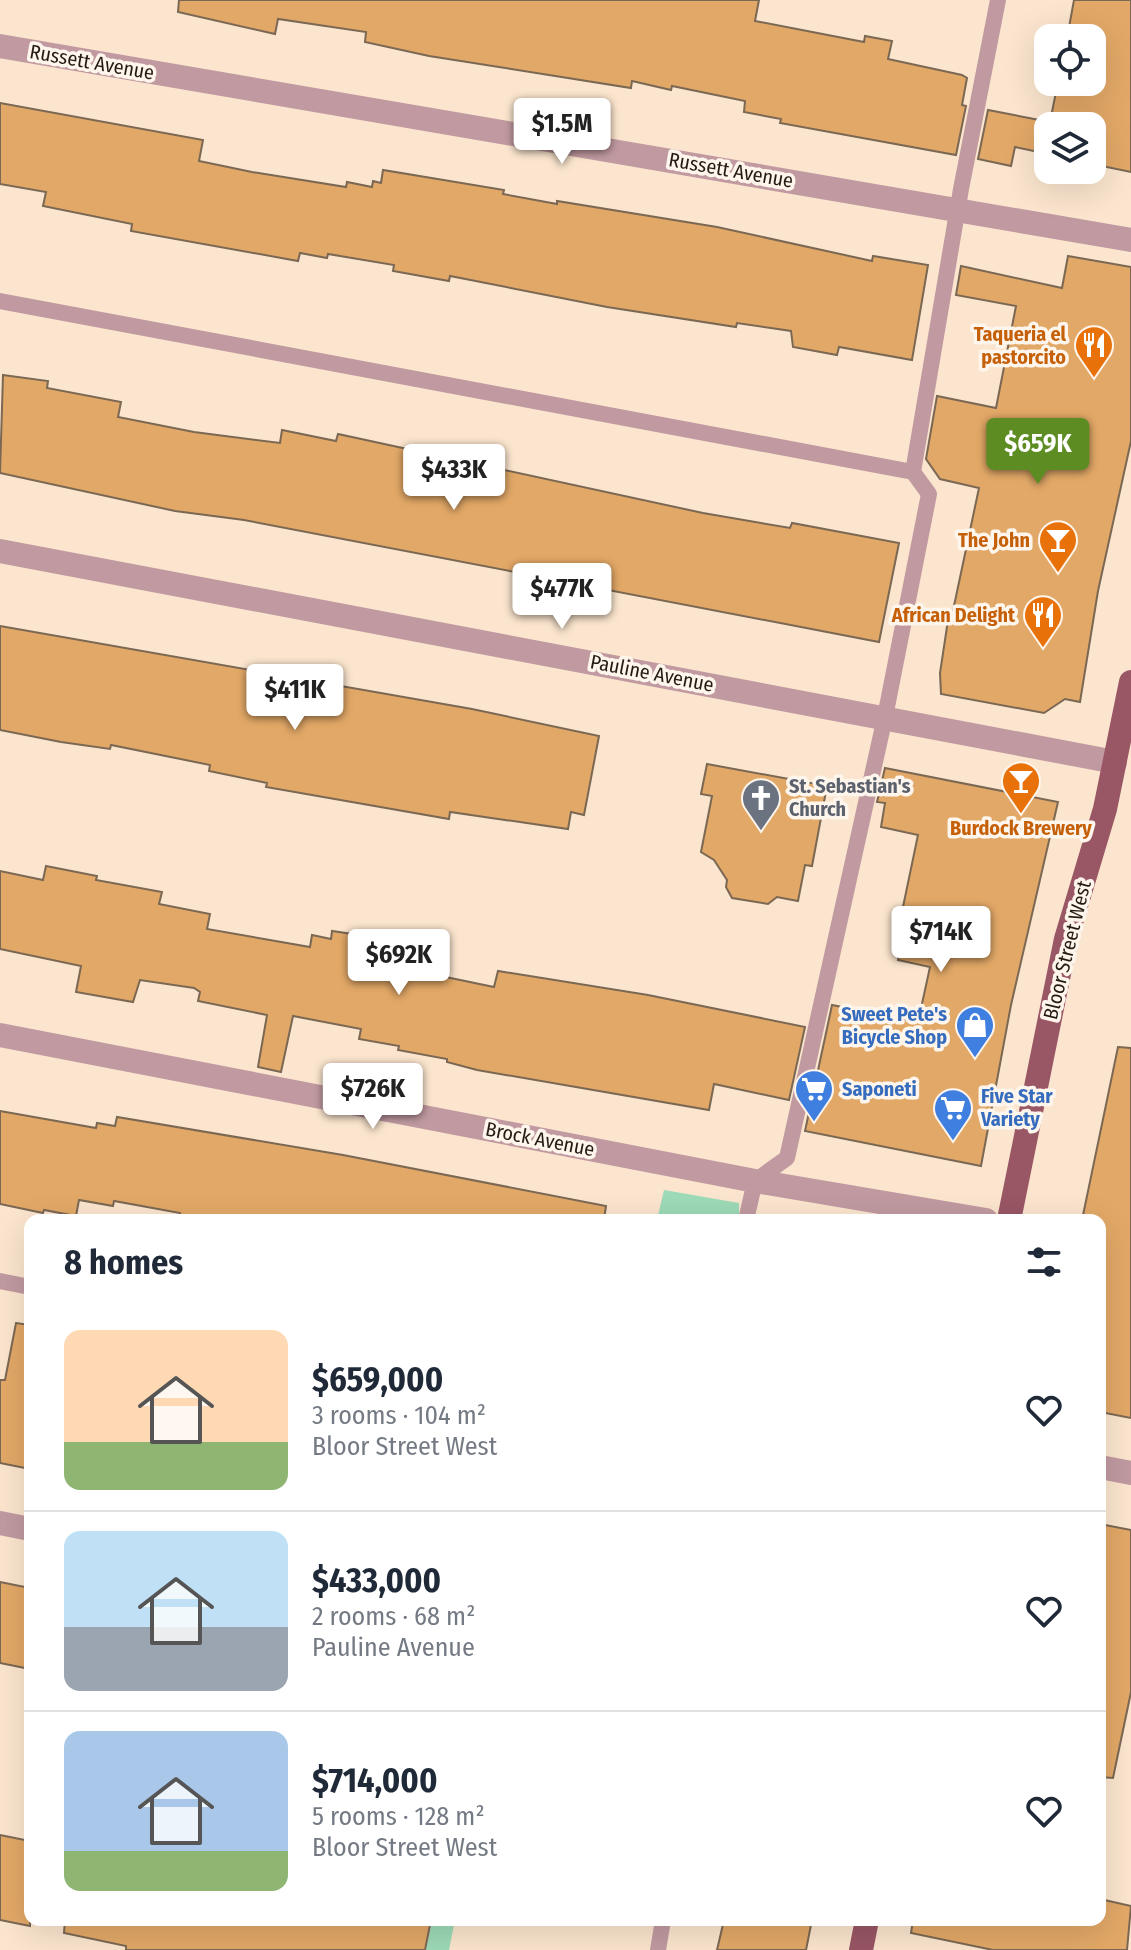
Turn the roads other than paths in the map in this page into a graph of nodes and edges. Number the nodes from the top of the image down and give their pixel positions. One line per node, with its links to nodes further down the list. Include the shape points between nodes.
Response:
1 (998, 0): 3 (lane)
2 (0, 46): 3 (street, Russett Avenue)
3 (958, 209): 4 (street, Russett Avenue); 6 (lane)
4 (1131, 240)
5 (0, 301): 6 (lane)
6 (913, 472): 9 (lane, via 929,494)
7 (0, 551): 9 (street, Pauline Avenue)
8 (1131, 682): 10 (main road, Bloor Street West)
9 (885, 717): 10 (street, Pauline Avenue); 12 (lane, via 787,1158)
10 (1115, 762): 15 (main road, Bloor Street West, via 1066,939)
11 (0, 1035): 12 (street, Brock Avenue)
12 (755, 1181): 13 (lane); 14 (street, Brock Avenue)
13 (747, 1214)
14 (950, 1214)
15 (1010, 1214)
16 (0, 1281): 17 (lane)
17 (24, 1286)
18 (1106, 1468): 19 (street)
19 (1131, 1473)
20 (0, 1523): 21 (street)
21 (24, 1528)
22 (662, 1926): 24 (lane)
23 (866, 1926): 25 (main road)
24 (658, 1950)
25 (861, 1950)

